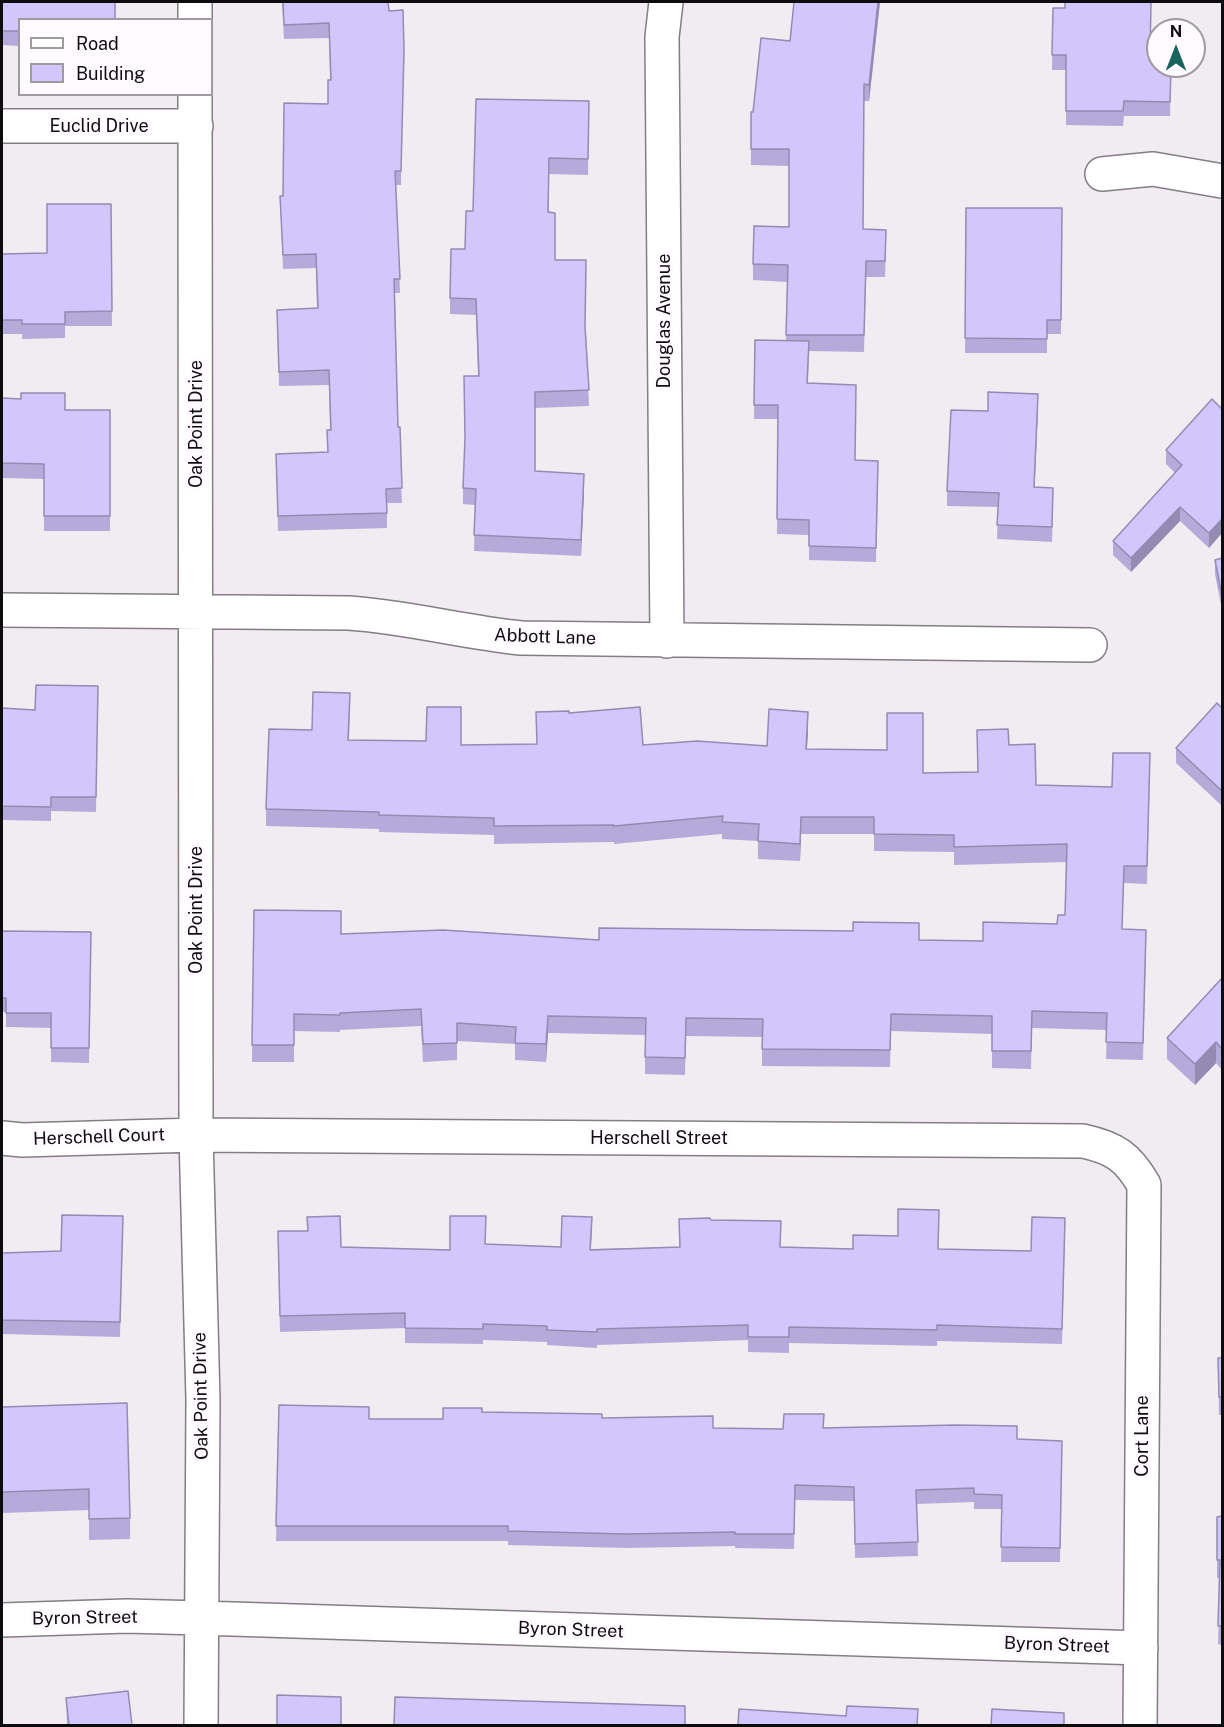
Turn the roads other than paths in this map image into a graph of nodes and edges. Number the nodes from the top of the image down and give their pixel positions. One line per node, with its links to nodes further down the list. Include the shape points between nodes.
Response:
1 (195, 2): 3 (street)
2 (666, 2): 10 (street, Douglas Avenue, via 662,49)
3 (195, 18)
4 (195, 110): 5 (street, Euclid Drive); 9 (street, Oak Point Drive)
5 (2, 126)
6 (1102, 174): 7 (street, via 1153,169)
7 (1222, 181)
8 (2, 610): 9 (street, Abbott Lane)
9 (195, 611): 10 (street, Abbott Lane, via 385,615 521,638); 12 (street, Oak Point Drive)
10 (667, 641): 11 (street, Abbott Lane)
11 (1090, 645)
12 (196, 1135): 13 (street, Herschell Court); 14 (street, Herschell Street, via 1083,1141); 15 (street, Oak Point Drive, via 202,1400)
13 (2, 1138)
14 (1120, 1154): 17 (street, Cort Lane, via 1144,1185)
15 (201, 1618): 16 (street, Byron Street); 17 (street, Byron Street); 18 (street, Oak Point Drive)
16 (2, 1620)
17 (1141, 1648): 19 (street, Cort Lane)
18 (201, 1725)
19 (1140, 1725)

